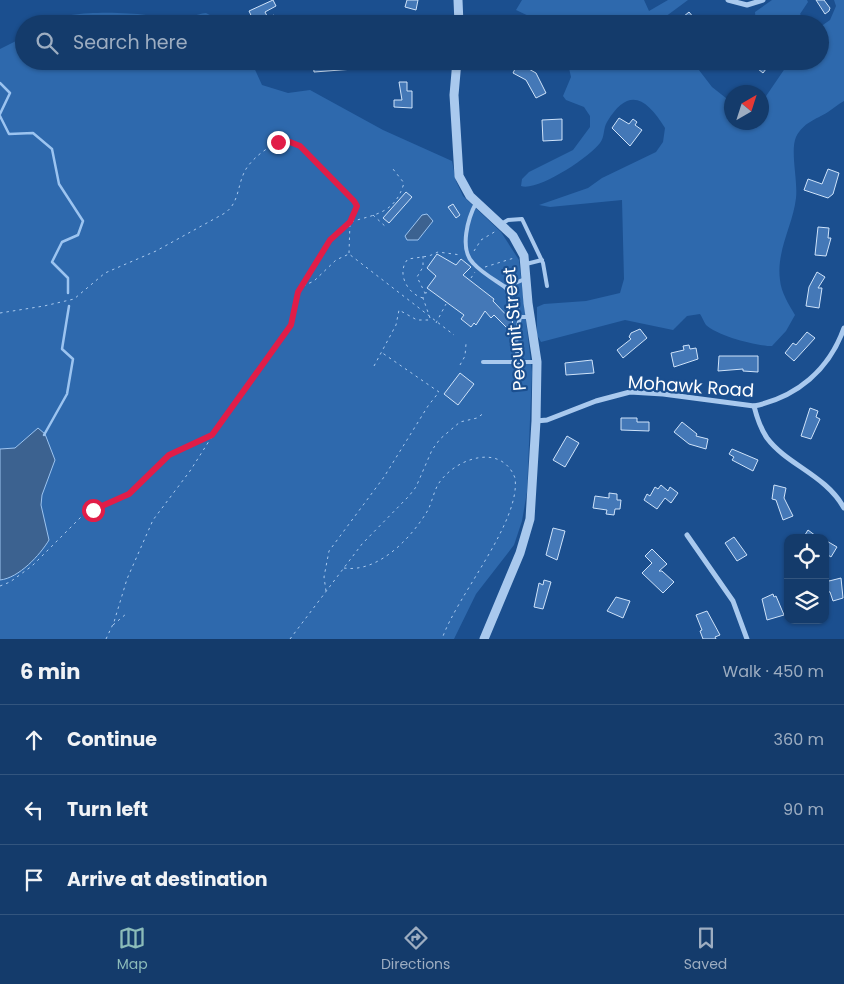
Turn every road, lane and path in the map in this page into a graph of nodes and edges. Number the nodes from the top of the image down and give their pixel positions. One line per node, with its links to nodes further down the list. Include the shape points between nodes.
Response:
1 (458, 0): 4 (street)
2 (728, 0): 3 (street, via 747,5)
3 (762, 0)
4 (459, 15)
5 (456, 70): 7 (street, Pecunit Street, via 457,166 464,188)
6 (393, 169): 8 (path, via 404,183 400,196 389,208)
7 (476, 203): 10 (street, Pecunit Street); 13 (lane, via 469,219)
8 (373, 215): 9 (path); 11 (path)
9 (350, 222): 12 (path); 21 (path, via 330,240); 27 (path, via 357,206 354,201 300,146 278,142 246,169 232,206 225,213 156,251 105,273 74,299)
10 (502, 225): 13 (path); 15 (street, Pecunit Street, via 516,240); 16 (lane, via 508,220 522,219)
11 (387, 228)
12 (349, 254): 21 (path, via 336,260 314,282); 29 (path)
13 (468, 254): 14 (path, via 438,252); 17 (lane)
14 (423, 256): 24 (path, via 423,267 417,277); 25 (path, via 409,258 403,268 409,290)
15 (525, 260): 16 (lane); 17 (path, via 518,255); 19 (street, Pecunit Street)
16 (542, 260): 20 (lane)
17 (480, 269): 18 (path); 22 (lane)
18 (471, 278)
19 (527, 278): 22 (lane); 28 (street, Pecunit Street)
20 (547, 286)
21 (301, 287): 43 (path, via 296,296 291,325)
22 (505, 287): 28 (lane)
23 (431, 292): 24 (path)
24 (425, 294): 25 (path)
25 (422, 298): 29 (path)
26 (446, 304): 30 (path)
27 (0, 313)
28 (525, 317): 36 (street, Pecunit Street); 37 (lane, via 516,336)
29 (432, 320): 30 (path); 34 (path, via 417,320 399,310 396,325)
30 (436, 323): 32 (path)
31 (844, 328): 40 (street, Mohawk Road, via 825,366 810,380 785,396)
32 (454, 335)
33 (466, 344): 38 (path)
34 (381, 352): 39 (path); 48 (path, via 439,392 384,477 330,551 324,577)
35 (483, 362): 37 (lane)
36 (537, 362): 37 (lane); 42 (street, Pecunit Street)
37 (518, 363)
38 (460, 365)
39 (374, 366)
40 (754, 406): 42 (street, Mohawk Road, via 630,392); 44 (street, via 768,439 817,478)
41 (484, 413): 46 (path, via 460,422 440,439 410,496 368,537)
42 (536, 421): 54 (street, Pecunit Street, via 532,503 526,536)
43 (212, 435): 47 (path, via 169,455 129,494 78,519 32,566); 50 (path, via 147,532 126,579)
44 (844, 508)
45 (687, 535): 55 (street, via 733,601)
46 (344, 568): 48 (path); 53 (path, via 366,566 400,546 426,512 440,482 452,470 478,456 493,458 505,465 515,478 512,501)
47 (0, 586)
48 (326, 591): 52 (path)
49 (126, 614): 50 (path)
50 (113, 625): 51 (path)
51 (106, 639)
52 (290, 639)
53 (442, 639)
54 (484, 639)
55 (747, 639)

